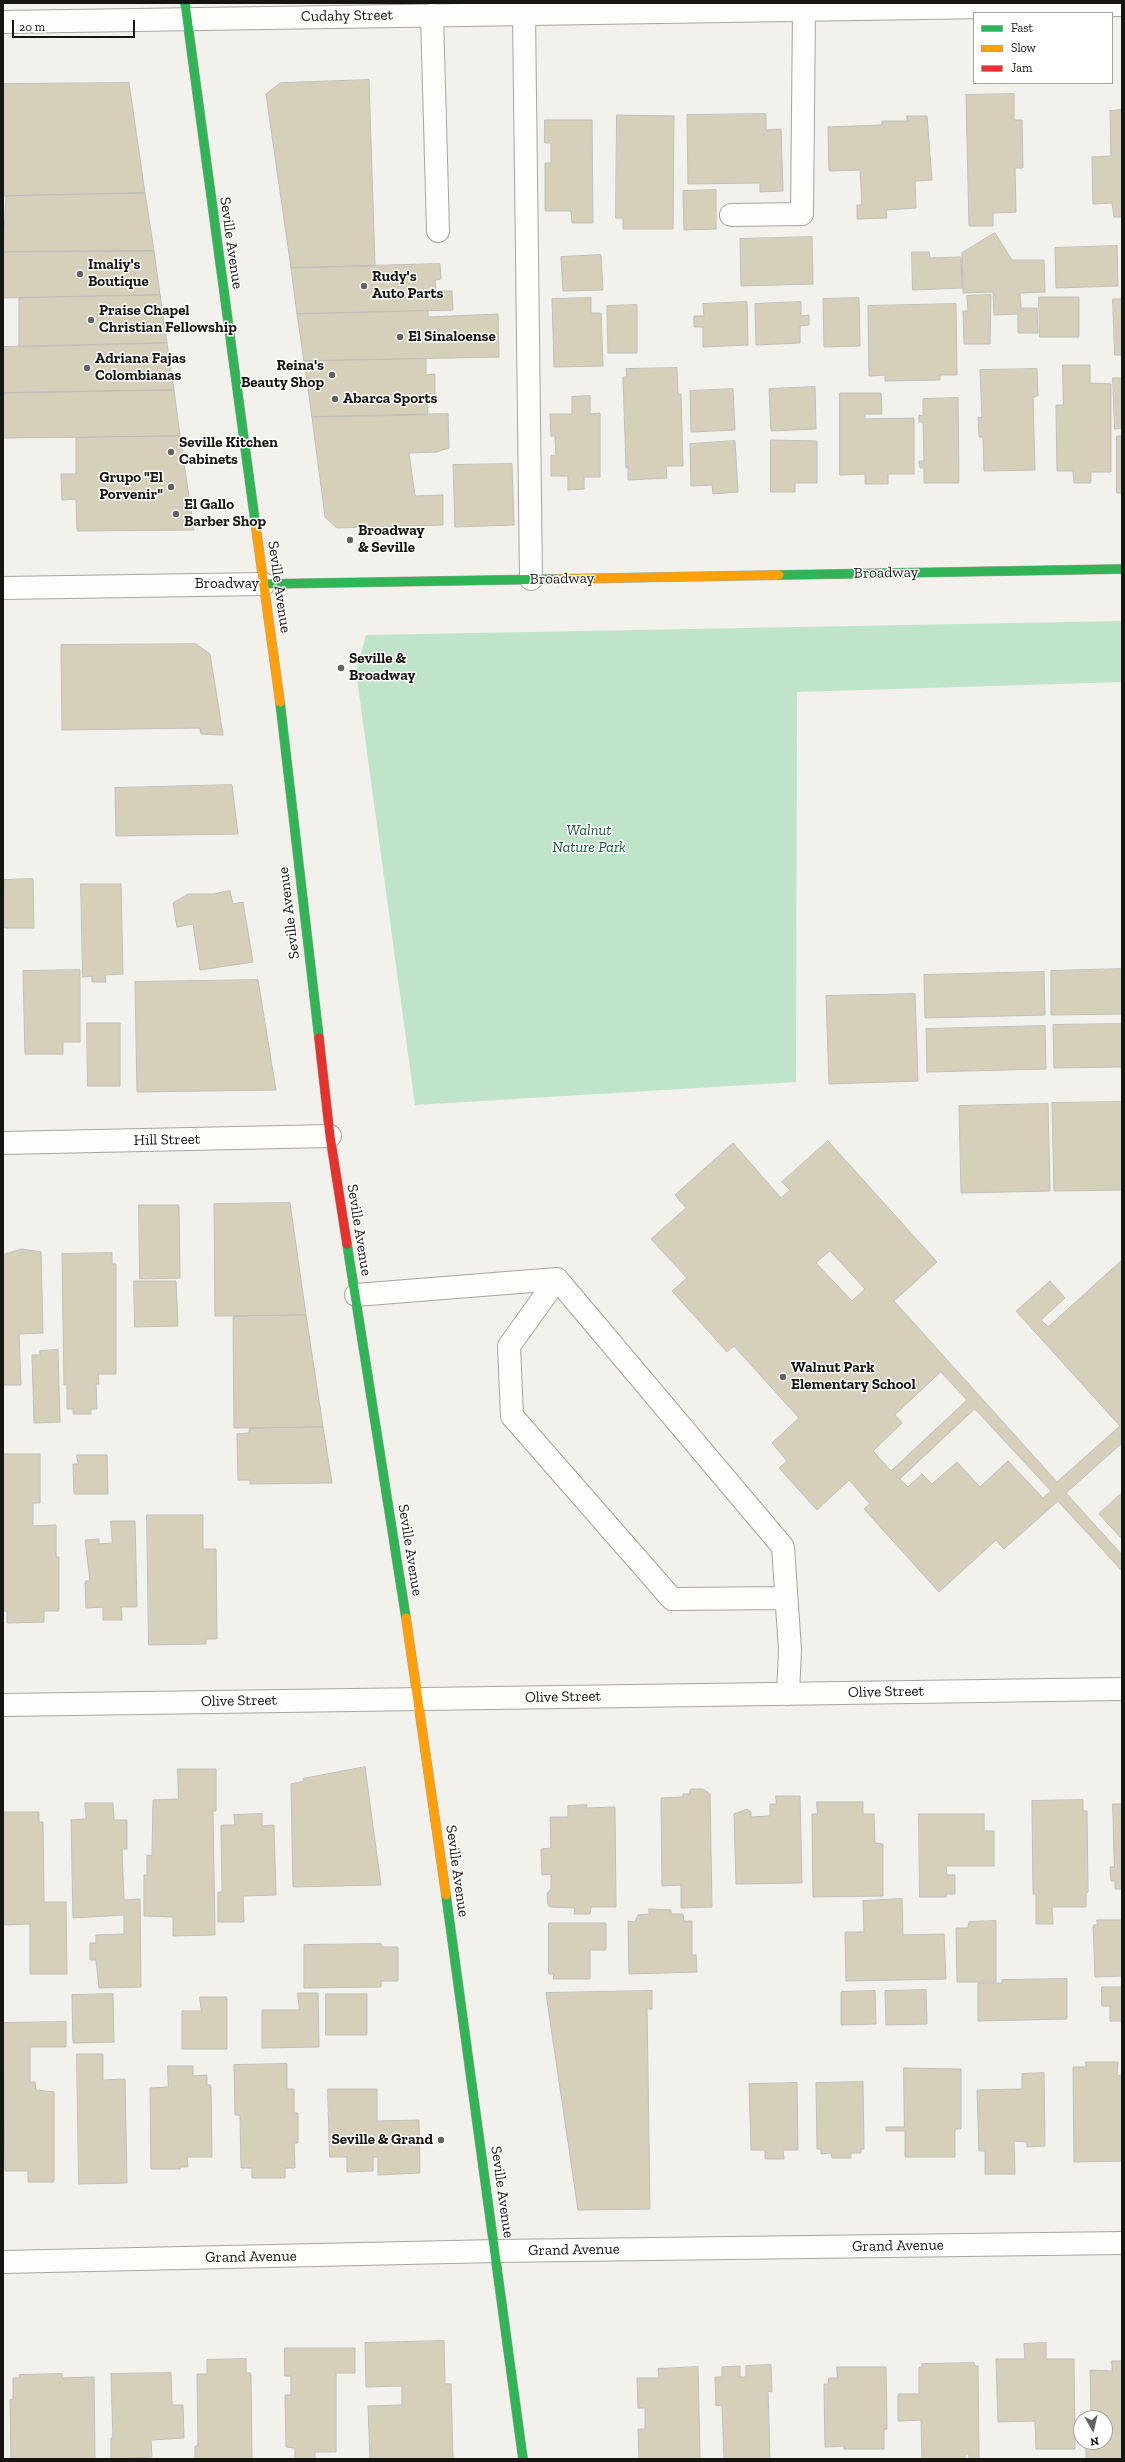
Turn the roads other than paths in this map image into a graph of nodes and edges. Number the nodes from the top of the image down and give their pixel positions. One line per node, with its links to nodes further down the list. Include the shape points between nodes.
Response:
1 (1122, 5): 2 (street, Cudahy Street)
2 (804, 10): 4 (street, Cudahy Street); 7 (street, via 802,214)
3 (186, 11): 5 (street, Cudahy Street); 6 (street, Cudahy Street); 11 (street, Seville Avenue)
4 (524, 14): 5 (street, Cudahy Street); 10 (street)
5 (432, 15): 8 (street)
6 (3, 22)
7 (731, 215)
8 (438, 231)
9 (1122, 568): 10 (street, Broadway)
10 (531, 579): 11 (street, Broadway)
11 (264, 584): 12 (street, Broadway); 13 (street, Seville Avenue)
12 (3, 588)
13 (330, 1136): 14 (street, Hill Street); 16 (street, Seville Avenue)
14 (3, 1143)
15 (557, 1279): 16 (street); 17 (street, via 783,1547); 17 (street, via 509,1346 512,1416 672,1599)
16 (356, 1295): 20 (street, Seville Avenue)
17 (786, 1598): 19 (street, via 790,1650)
18 (1122, 1689): 19 (street, Olive Street)
19 (788, 1694): 20 (street, Olive Street)
20 (419, 1699): 21 (street, Olive Street); 23 (street, Seville Avenue)
21 (3, 1705)
22 (1122, 2243): 23 (street, Grand Avenue)
23 (496, 2251): 24 (street, Grand Avenue); 25 (street, Seville Avenue)
24 (3, 2262)
25 (523, 2459)

